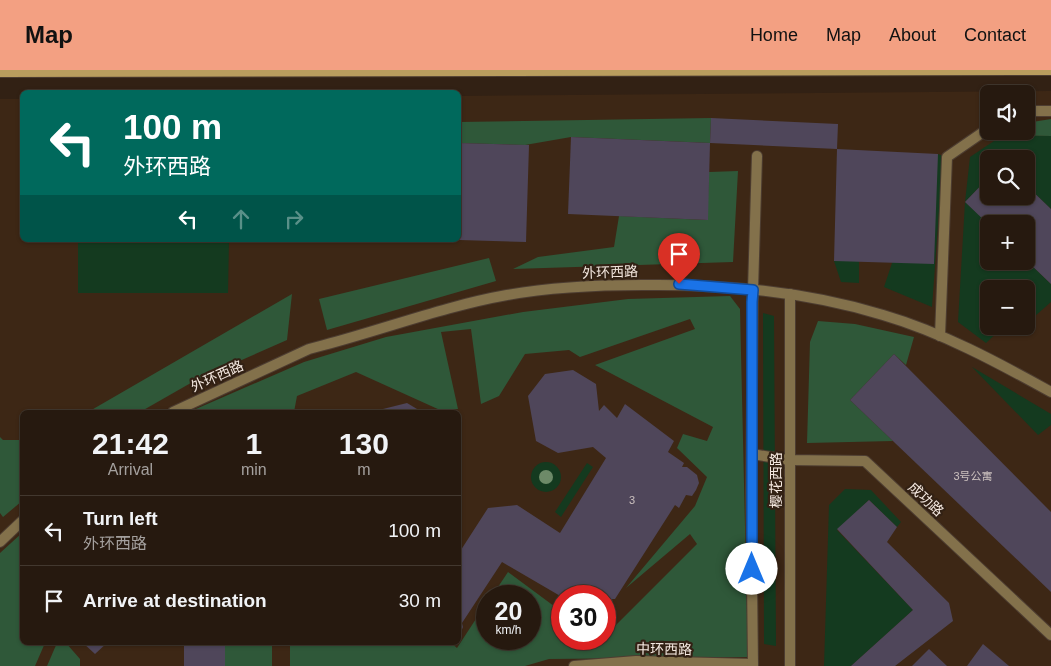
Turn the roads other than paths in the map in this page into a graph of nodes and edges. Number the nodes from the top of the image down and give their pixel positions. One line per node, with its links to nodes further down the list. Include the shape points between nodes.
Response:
1 (1051, 70): 2 (street)
2 (0, 72)
3 (1035, 111): 4 (street)
4 (1051, 111)
5 (980, 134): 9 (street, via 947,157)
6 (757, 156): 7 (street, 樱花西路)
7 (753, 290): 8 (street, 外环西路); 11 (street, 外环西路, via 679,284 599,285 507,295 309,349); 12 (street, 樱花西路)
8 (790, 294): 9 (street, 外环西路, via 883,315); 13 (street, 樱花西路)
9 (940, 336): 10 (street, 外环西路, via 1006,366)
10 (1051, 392)
11 (177, 410)
12 (752, 454): 13 (street, 成功路); 17 (street, 樱花西路)
13 (789, 460): 16 (street, 成功路, via 865,461); 19 (street, 樱花西路)
14 (20, 523): 15 (street)
15 (2, 536)
16 (1051, 635)
17 (753, 665): 18 (street, 中环西路, via 636,661)
18 (574, 666)
19 (790, 666)

